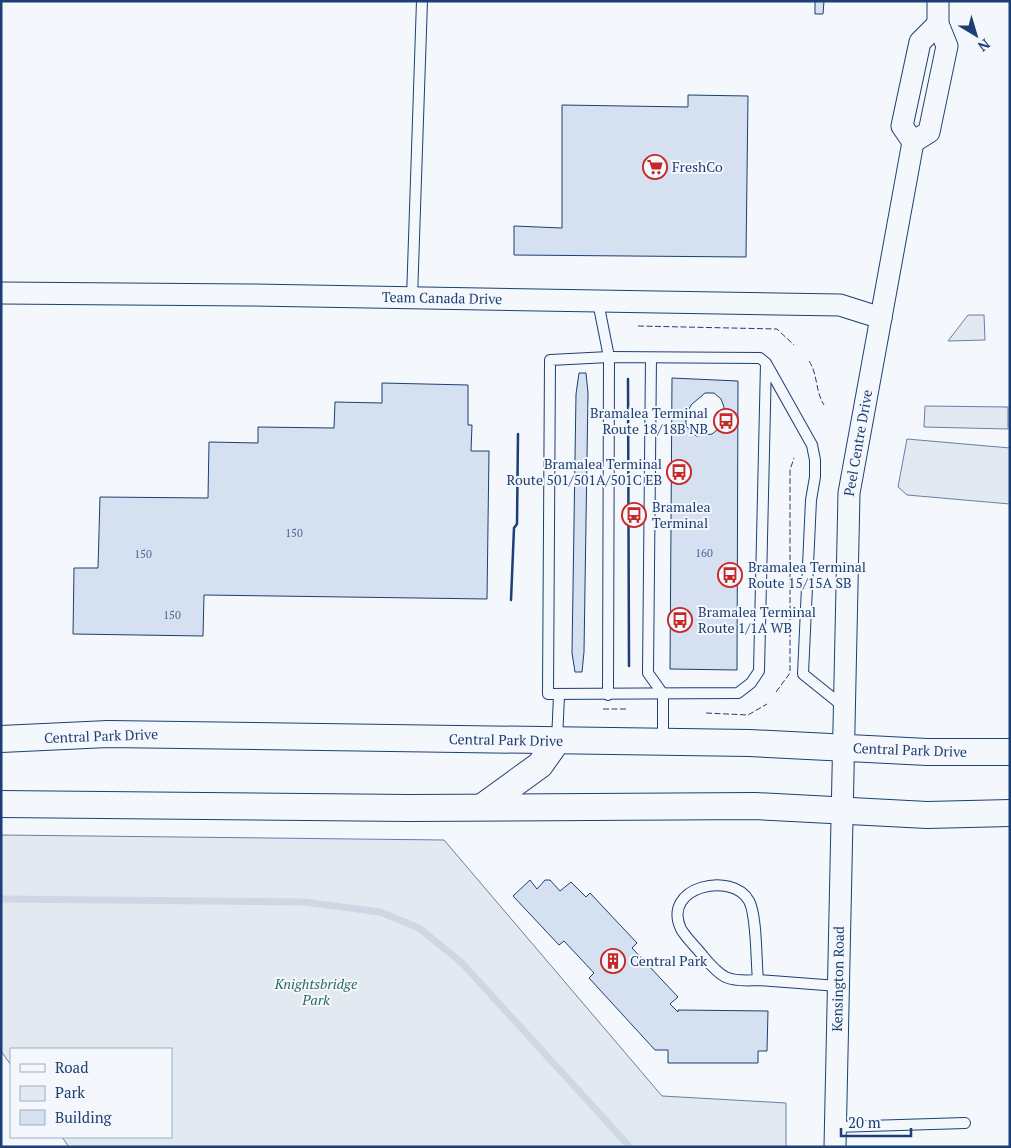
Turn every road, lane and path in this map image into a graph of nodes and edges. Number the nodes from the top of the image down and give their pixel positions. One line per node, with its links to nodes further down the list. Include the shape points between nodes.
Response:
1 (422, 1): 6 (lane)
2 (938, 1): 3 (street)
3 (938, 24): 4 (street, via 947,46 929,132); 4 (street, via 920,42 904,108 902,126)
4 (913, 142): 8 (street, Peel Centre Drive)
5 (1, 293): 6 (street, Team Canada Drive)
6 (412, 298): 7 (street, Team Canada Drive)
7 (598, 302): 8 (street, Team Canada Drive, via 840,305); 9 (lane)
8 (881, 318): 15 (street, Peel Centre Drive, via 848,493)
9 (609, 357): 10 (lane); 13 (lane, via 550,360 548,694); 14 (lane)
10 (650, 358): 11 (lane, via 760,358); 12 (lane, via 648,673)
11 (766, 363): 12 (lane, via 759,672 738,692); 15 (lane, via 812,445 815,460 803,674)
12 (664, 694): 14 (lane); 18 (lane)
13 (558, 695): 14 (lane); 17 (lane)
14 (608, 695)
15 (844, 706): 19 (street, Peel Centre Drive)
16 (1, 739): 17 (street, Central Park Drive, via 108,734)
17 (556, 741): 18 (street, Central Park Drive); 22 (street, via 540,765)
18 (663, 741): 19 (street, Central Park Drive)
19 (843, 748): 20 (street, Central Park Drive); 23 (street, Kensington Road)
20 (1010, 752)
21 (1, 804): 22 (street)
22 (482, 807): 23 (street, via 755,806)
23 (842, 810): 24 (street, via 928,815); 26 (street, Kensington Road)
24 (1010, 813)
25 (758, 980): 25 (lane, via 753,914 748,899 742,892 727,886 696,888 688,893 678,911 682,930 717,973 727,979); 26 (lane)
26 (838, 986): 28 (street, Kensington Road)
27 (965, 1123): 28 (lane)
28 (835, 1137)

